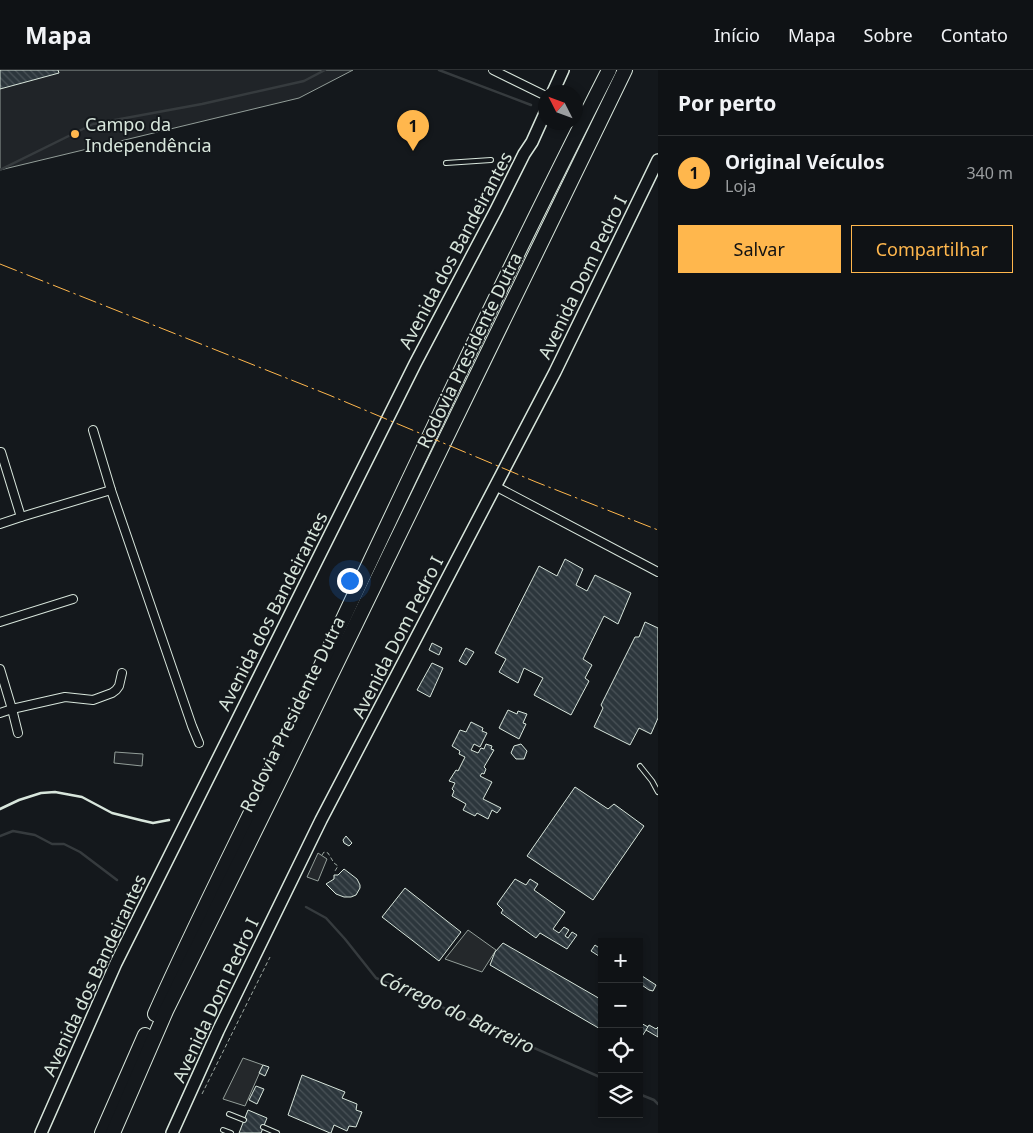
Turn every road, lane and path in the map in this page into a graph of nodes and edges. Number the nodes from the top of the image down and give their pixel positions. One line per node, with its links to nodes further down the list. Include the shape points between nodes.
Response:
1 (493, 70): 7 (street)
2 (563, 70): 6 (main road)
3 (602, 70): 9 (highway)
4 (609, 70): 9 (highway, Rodovia Presidente Dutra)
5 (625, 71): 40 (highway, Rodovia Presidente Dutra, via 166,1011)
6 (556, 85)
7 (538, 92)
8 (538, 129): 38 (main road, Avenida dos Bandeirantes, via 415,364 120,954)
9 (568, 151): 39 (highway, Rodovia Presidente Dutra, via 173,974)
10 (491, 160): 12 (lane)
11 (658, 160): 15 (main road, Avenida Dom Pedro I, via 555,372)
12 (446, 164)
13 (93, 430): 16 (street)
14 (1, 452): 17 (street)
15 (495, 486): 19 (street); 41 (main road, Avenida Dom Pedro I, via 321,820)
16 (111, 490): 17 (street); 27 (street)
17 (21, 517): 18 (street)
18 (0, 524)
19 (658, 572)
20 (72, 599): 21 (street)
21 (0, 622)
22 (0, 669): 24 (street)
23 (122, 672): 24 (street, via 116,690 93,700 65,697)
24 (12, 708): 25 (street); 26 (street)
25 (0, 713)
26 (18, 733)
27 (199, 743)
28 (640, 766): 29 (lane)
29 (658, 792)
30 (322, 856): 31 (path, via 324,852 328,853 338,866)
31 (335, 871)
32 (270, 957): 33 (path)
33 (200, 1098)
34 (229, 1114): 35 (lane)
35 (244, 1120)
36 (263, 1127): 43 (lane)
37 (223, 1130): 42 (lane)
38 (41, 1133)
39 (102, 1133)
40 (113, 1133)
41 (172, 1133)
42 (231, 1133)
43 (277, 1133)

